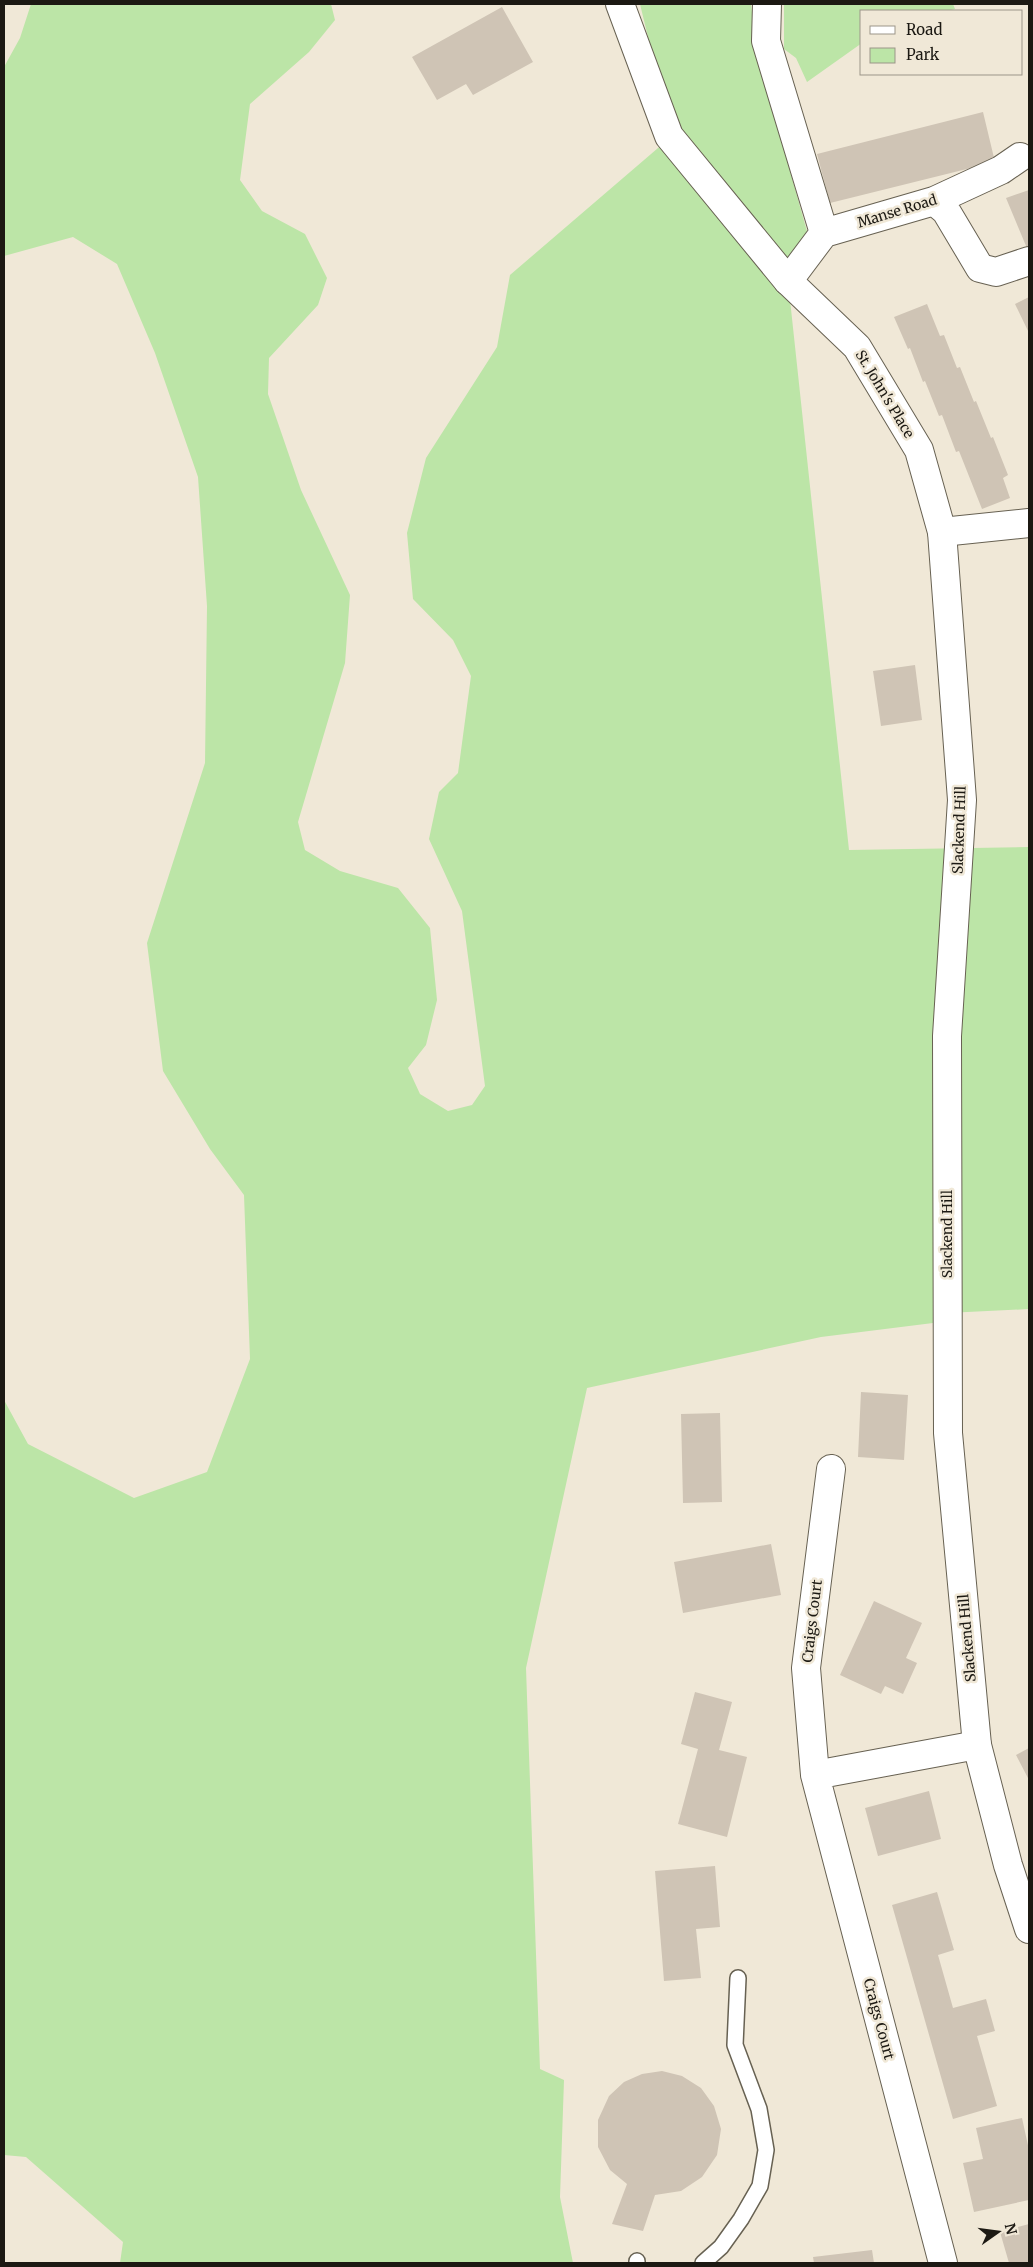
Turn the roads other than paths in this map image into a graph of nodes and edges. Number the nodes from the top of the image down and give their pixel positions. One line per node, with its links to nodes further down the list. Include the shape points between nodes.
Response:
1 (620, 4): 7 (main road, St. John's Place, via 669,136)
2 (767, 4): 5 (main road, via 766,41)
3 (1020, 157): 4 (main road, Manse Road, via 1001,170)
4 (934, 201): 5 (main road, Manse Road); 6 (main road, via 946,211 980,268 996,272)
5 (824, 233): 7 (main road)
6 (1029, 261)
7 (788, 281): 9 (main road, St. John's Place, via 858,347 919,450)
8 (1029, 523): 9 (main road)
9 (942, 532): 11 (main road, Slackend Hill, via 962,800 947,1036 948,1432)
10 (831, 1469): 12 (main road, Craigs Court, via 806,1668)
11 (977, 1745): 12 (main road); 13 (main road, Slackend Hill, via 1008,1865)
12 (816, 1775): 16 (main road, Craigs Court)
13 (1029, 1929)
14 (738, 1978): 15 (lane, via 735,2045 760,2109 766,2150 760,2186 721,2247)
15 (702, 2263)
16 (943, 2263)

